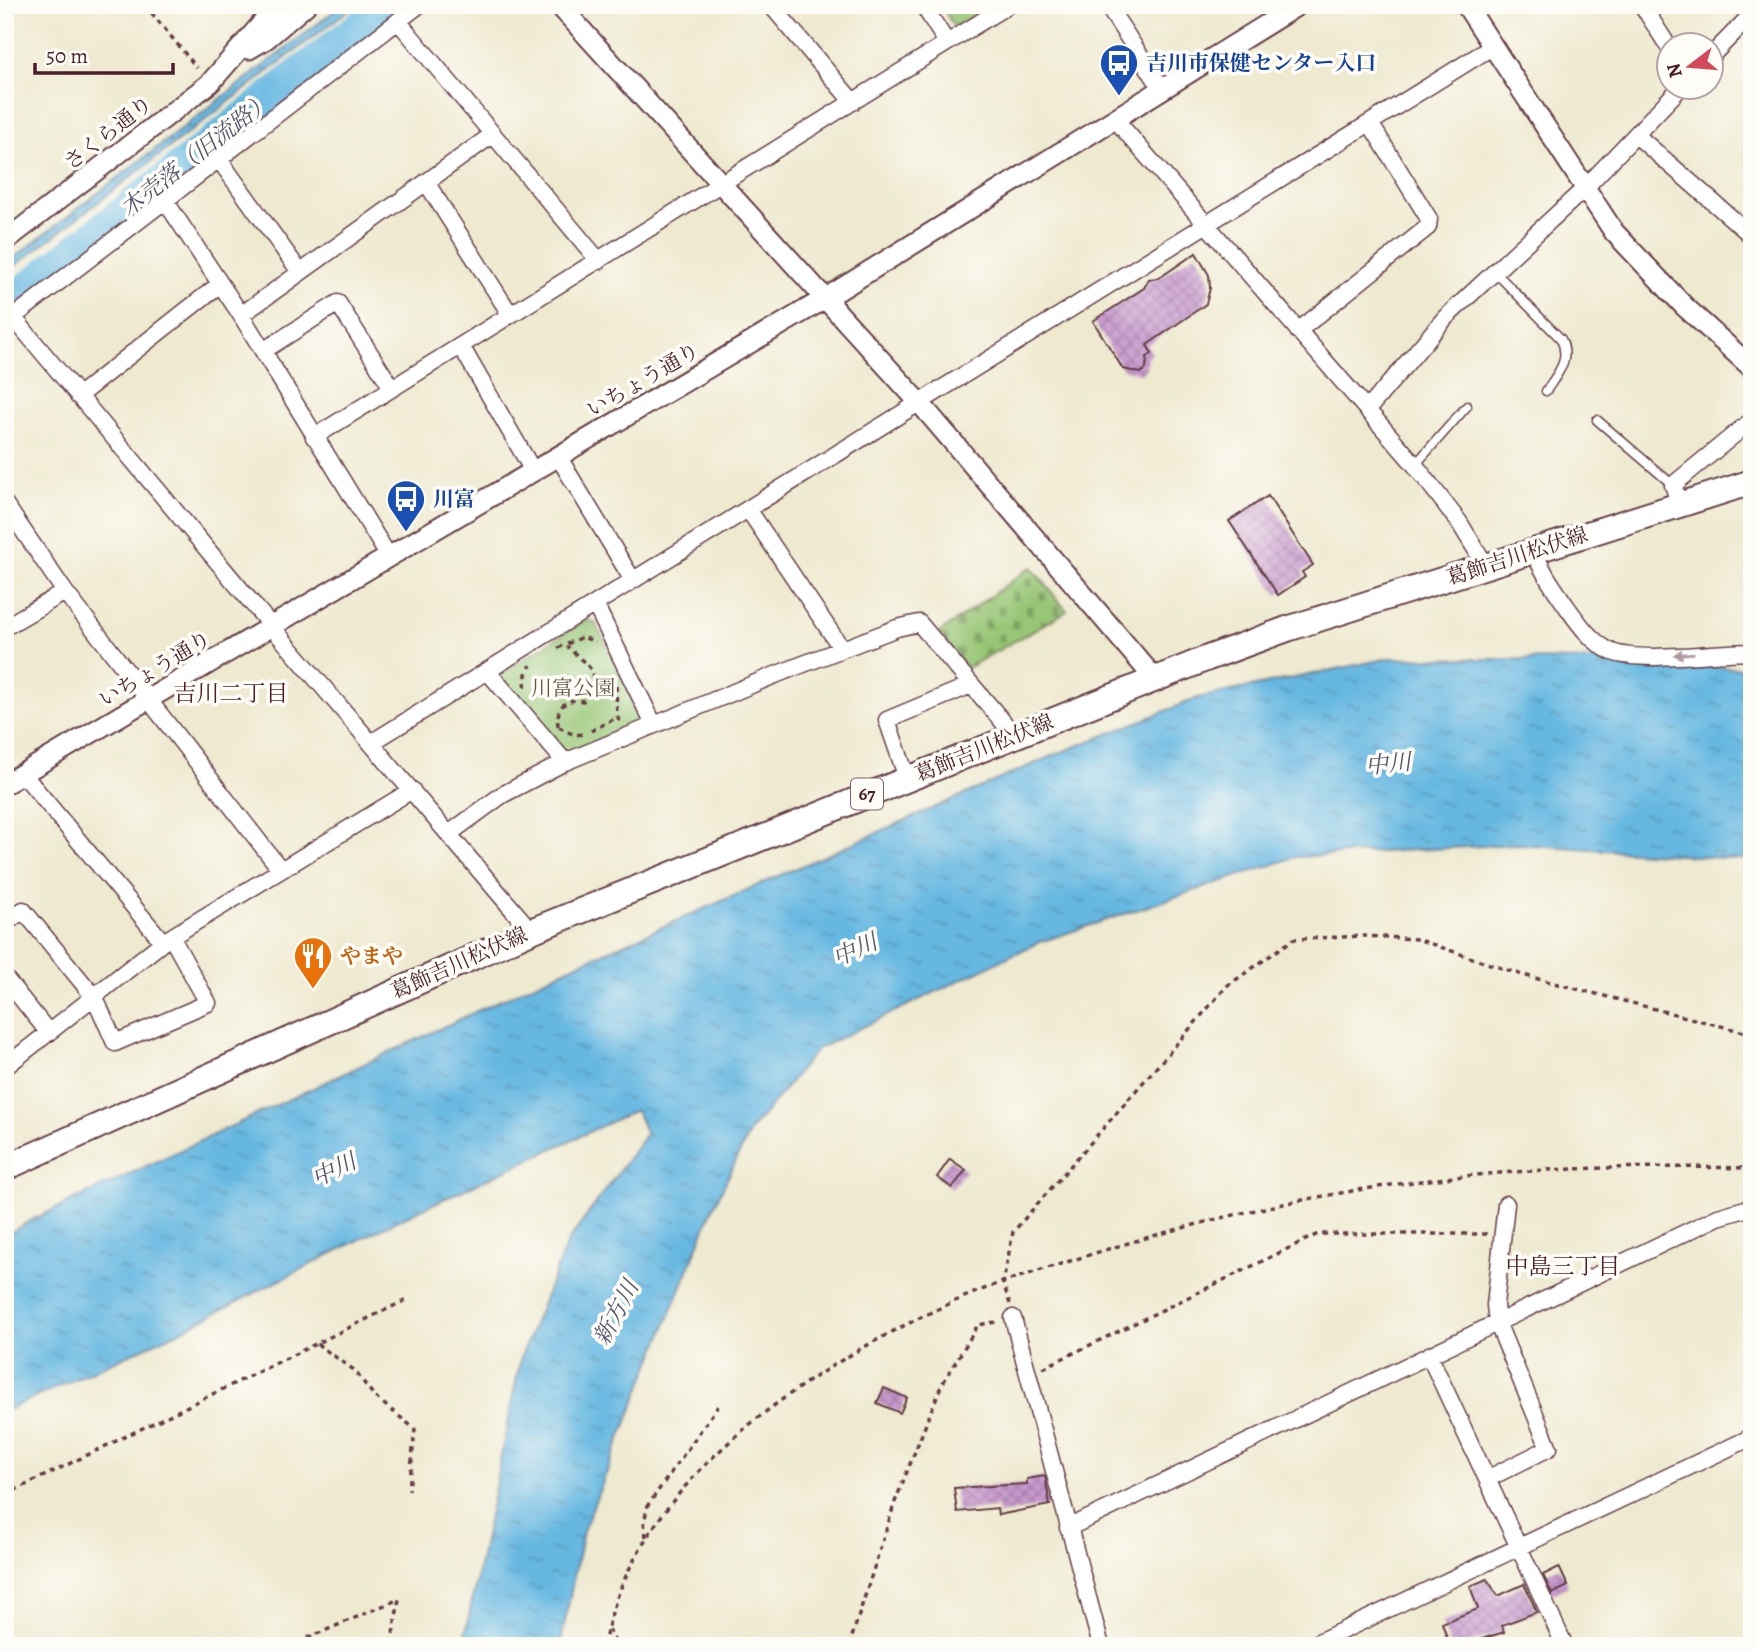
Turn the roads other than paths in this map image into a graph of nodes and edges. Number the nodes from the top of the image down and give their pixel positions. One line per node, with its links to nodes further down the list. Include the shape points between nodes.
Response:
1 (278, 5): 18 (street, さくら通り)
2 (306, 5): 18 (street, さくら通り, via 266,39)
3 (419, 5): 13 (street)
4 (559, 5): 28 (street)
5 (771, 5): 20 (street)
6 (923, 5): 16 (street)
7 (1008, 5): 16 (street)
8 (1107, 5): 19 (street)
9 (1298, 5): 19 (street, いちょう通り)
10 (1466, 5): 17 (street)
11 (1642, 5): 14 (street)
12 (1752, 14): 15 (street)
13 (398, 22): 24 (street); 26 (street)
14 (1659, 32)
15 (1726, 41)
16 (947, 43): 20 (street)
17 (1492, 47): 23 (street); 29 (street)
18 (236, 56): 33 (street, さくら通り, via 210,83)
19 (1162, 89): 22 (street, いちょう通り)
20 (852, 101): 28 (street)
21 (1667, 102): 25 (street)
22 (1114, 118): 31 (street); 38 (street, いちょう通り)
23 (1370, 123): 31 (street); 42 (street, via 1429,219 1428,227)
24 (492, 135): 27 (street); 34 (street)
25 (1636, 135): 29 (street); 32 (street)
26 (218, 159): 30 (street); 36 (street)
27 (426, 182): 36 (street); 39 (street)
28 (721, 183): 34 (street); 38 (street)
29 (1584, 188): 35 (street); 45 (street, via 1642,264)
30 (164, 199): 37 (street); 41 (street)
31 (1204, 225): 42 (street); 49 (street)
32 (1752, 236)
33 (5, 241)
34 (599, 261): 39 (street)
35 (1494, 271): 47 (lane, via 1561,339 1567,351); 51 (street, via 1445,318)
36 (300, 272): 40 (street)
37 (220, 284): 40 (street); 48 (street)
38 (826, 299): 49 (street); 55 (street, いちょう通り)
39 (510, 314): 43 (street)
40 (241, 315): 44 (street)
41 (9, 318): 48 (street)
42 (1298, 331): 51 (street)
43 (461, 346): 46 (street); 57 (street)
44 (263, 351): 46 (street, via 338,303); 54 (street)
45 (1752, 368)
46 (392, 388): 54 (street)
47 (1546, 391)
48 (78, 396): 69 (street)
49 (918, 401): 61 (street); 73 (street)
50 (1467, 406): 56 (lane)
51 (1367, 408): 56 (street)
52 (1597, 420): 59 (lane)
53 (1752, 420): 59 (street)
54 (314, 437): 63 (street)
55 (558, 456): 57 (street, いちょう通り); 65 (street)
56 (1415, 465): 64 (street)
57 (533, 471): 63 (street, いちょう通り)
58 (1752, 482): 59 (main road, 葛飾吉川松伏線 / 67)
59 (1677, 495): 62 (main road, 葛飾吉川松伏線 / 67)
60 (5, 504): 66 (street)
61 (748, 509): 65 (street); 70 (street)
62 (1534, 551): 64 (main road, 葛飾吉川松伏線 / 67); 71 (street, one-way to 62, via 1646,657 1613,652 1590,637 1574,617)
63 (389, 556): 69 (street, いちょう通り)
64 (1486, 566): 73 (main road, 葛飾吉川松伏線 / 67, via 1287,629)
65 (632, 579): 67 (street)
66 (65, 592): 68 (street); 75 (street)
67 (595, 604): 72 (street); 76 (street)
68 (5, 627)
69 (272, 627): 75 (street, いちょう通り); 78 (street)
70 (842, 649): 74 (street, via 919,623); 76 (street)
71 (1752, 652)
72 (489, 673): 78 (street); 79 (street)
73 (1155, 679): 77 (main road, 葛飾吉川松伏線 / 67)
74 (971, 685): 77 (street, via 1004,723); 81 (street, via 887,720)
75 (150, 699): 80 (street, いちょう通り); 85 (street)
76 (653, 723): 79 (street)
77 (1010, 738): 81 (main road, 葛飾吉川松伏線 / 67)
78 (371, 743): 83 (street)
79 (565, 762): 84 (street, via 502,795)
80 (23, 774): 82 (street, いちょう通り); 88 (street)
81 (907, 778): 87 (main road, 葛飾吉川松伏線 / 67)
82 (5, 784)
83 (412, 790): 84 (street); 85 (street)
84 (450, 833): 87 (street)
85 (281, 870): 88 (street)
86 (5, 924): 90 (street, via 23,910)
87 (531, 930): 93 (main road, 葛飾吉川松伏線 / 67)
88 (168, 940): 90 (street); 90 (street, via 208,1003 115,1043)
89 (5, 978): 91 (street)
90 (95, 998): 91 (street)
91 (49, 1032): 92 (street)
92 (5, 1068)
93 (5, 1168)
94 (1506, 1204): 97 (street)
95 (1752, 1207): 97 (street, via 1718,1217)
96 (1012, 1311): 101 (street)
97 (1497, 1322): 98 (street); 100 (street, via 1549,1448)
98 (1429, 1355): 100 (street); 101 (street)
99 (1752, 1437): 102 (street)
100 (1487, 1479): 102 (street)
101 (1068, 1528): 103 (street)
102 (1518, 1548): 104 (street); 105 (street)
103 (1101, 1646)
104 (1310, 1646)
105 (1565, 1646)

